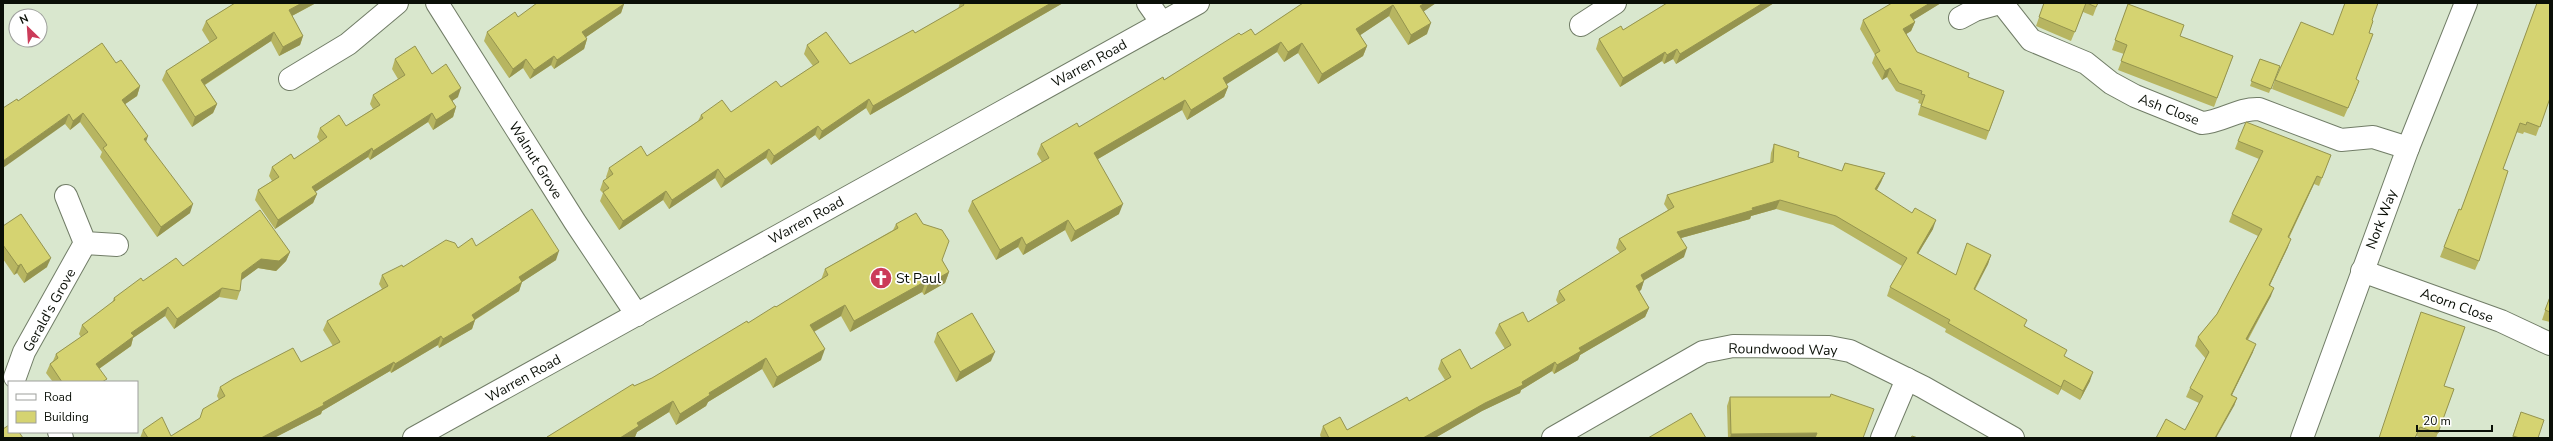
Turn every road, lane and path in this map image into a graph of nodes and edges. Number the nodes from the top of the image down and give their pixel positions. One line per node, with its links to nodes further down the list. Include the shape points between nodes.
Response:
1 (397, 3): 11 (street, via 348,44)
2 (437, 3): 17 (street, Walnut Grove, via 574,222)
3 (1148, 3): 9 (street)
4 (1198, 3): 9 (street, Warren Road)
5 (1615, 3): 10 (street)
6 (2001, 3): 8 (street, Ash Close, via 1975,10); 12 (street, Ash Close, via 2031,40 2086,63 2110,83 2135,96 2202,123 2247,108 2259,108 2341,140 2373,137)
7 (2466, 3): 12 (street, Nork Way)
8 (1960, 18)
9 (1162, 24): 17 (street, Warren Road)
10 (1581, 24)
11 (290, 79)
12 (2408, 148): 16 (street, Nork Way)
13 (66, 196): 14 (street)
14 (85, 243): 15 (street); 19 (street, Gerald's Grove)
15 (117, 246)
16 (2362, 271): 18 (street, Acorn Close, via 2501,321); 25 (street, Nork Way)
17 (637, 315): 21 (street, Warren Road)
18 (2550, 344)
19 (12, 378)
20 (1907, 379): 22 (street, Roundwood Way, via 1850,351 1829,347 1733,346 1703,352); 23 (street); 24 (street, Roundwood Way)
21 (414, 438)
22 (1553, 438)
23 (1882, 438)
24 (2013, 438)
25 (2302, 438)

